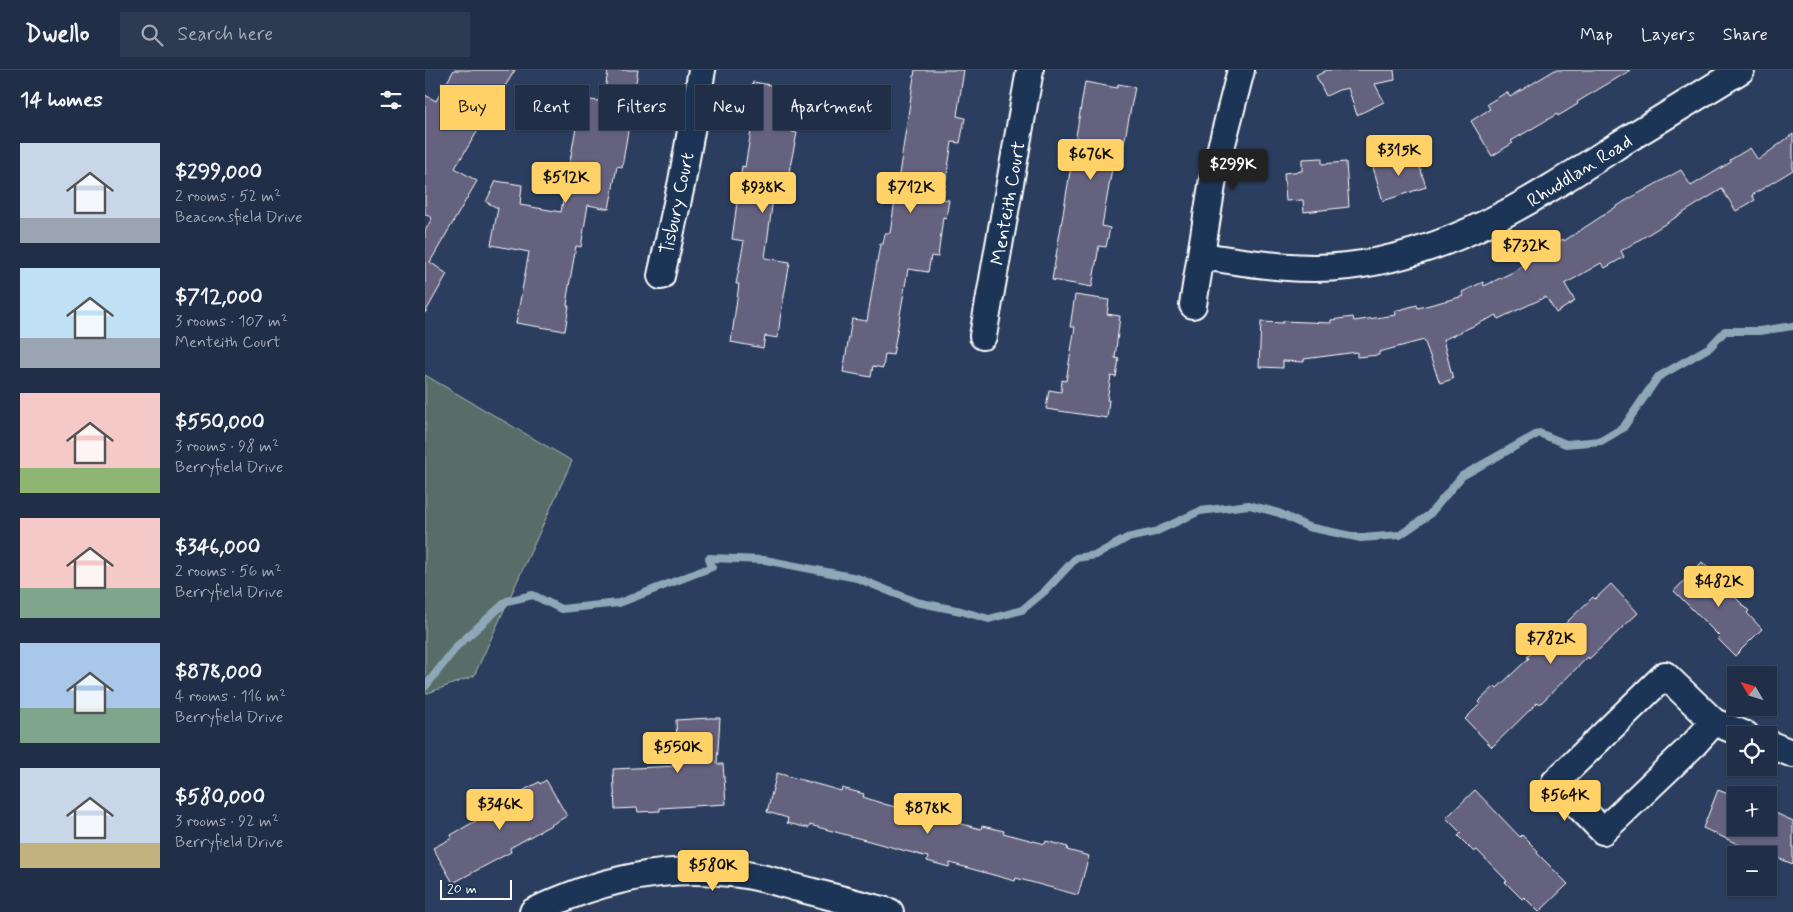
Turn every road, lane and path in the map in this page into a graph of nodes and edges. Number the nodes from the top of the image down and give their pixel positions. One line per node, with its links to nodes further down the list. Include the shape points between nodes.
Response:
1 (703, 70): 6 (street, Tisbury Court)
2 (1031, 70): 8 (street, Menteith Court)
3 (1241, 70): 5 (street, via 1213,180)
4 (1741, 70): 5 (street, Rhuddlan Road, via 1527,203 1481,227 1415,253 1348,266 1313,268)
5 (1202, 256): 7 (street)
6 (661, 276)
7 (1193, 306)
8 (983, 336)
9 (1714, 722): 9 (street, via 1665,675 1555,782 1603,831); 10 (street)
10 (1727, 727)
11 (1777, 747): 12 (street)
12 (1793, 754)
13 (533, 912): 14 (street, via 577,892 631,877 712,871 767,880)
14 (890, 912)

